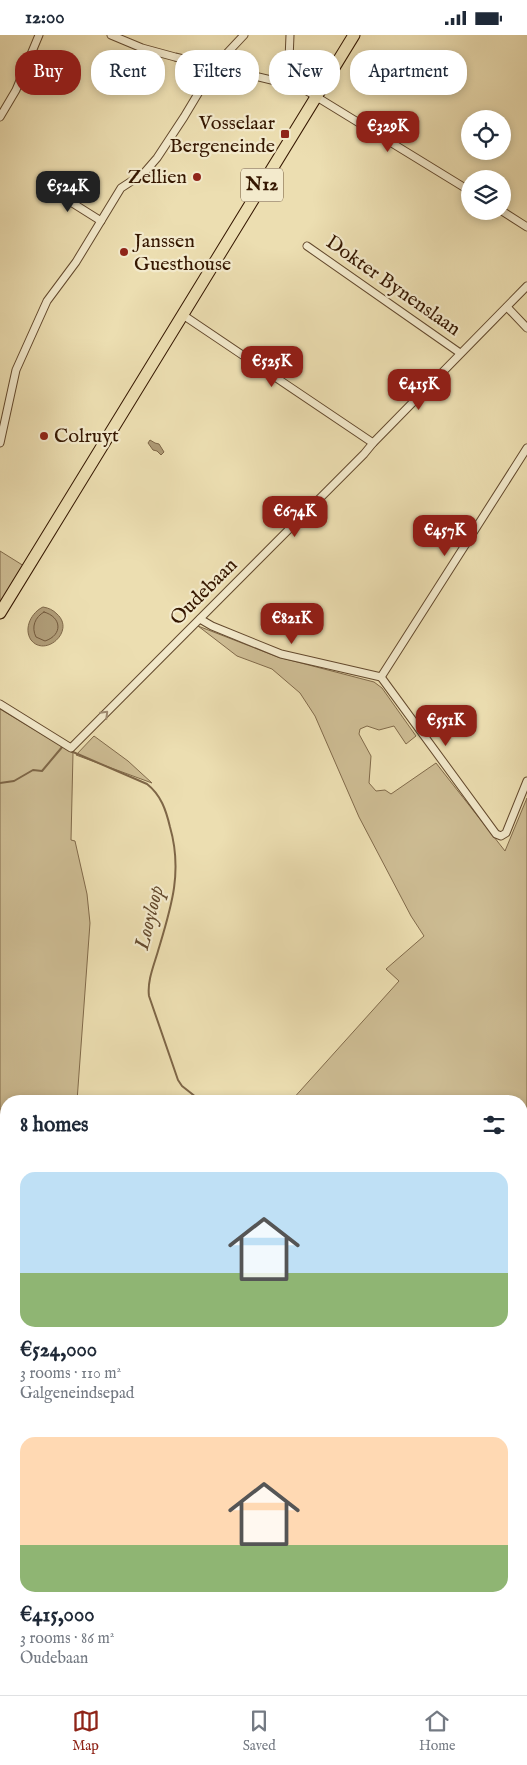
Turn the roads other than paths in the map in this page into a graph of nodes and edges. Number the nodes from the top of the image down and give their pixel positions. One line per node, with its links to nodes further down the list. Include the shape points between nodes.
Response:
1 (39, 35): 11 (street, via 16,90)
2 (111, 35): 8 (street)
3 (244, 35): 6 (street)
4 (290, 35): 7 (street)
5 (354, 35): 10 (main road, N12)
6 (230, 50)
7 (289, 50)
8 (175, 57)
9 (197, 95): 15 (street, via 157,158 144,173 122,188)
10 (317, 96): 12 (street); 20 (main road, N12)
11 (0, 117)
12 (461, 185)
13 (47, 187): 15 (street)
14 (511, 217): 16 (street)
15 (101, 221): 23 (street, via 47,301 16,370)
16 (527, 227)
17 (307, 246): 22 (street, Dokter Bynenslaan)
18 (527, 286): 19 (street, Oudebaan)
19 (506, 307): 21 (street); 22 (street, Oudebaan)
20 (183, 315): 25 (street); 27 (main road, N12)
21 (527, 328)
22 (460, 353): 25 (street, Oudebaan)
23 (3, 414): 24 (street)
24 (0, 443)
25 (373, 443): 28 (street, Oudebaan)
26 (527, 448): 29 (street)
27 (0, 613)
28 (200, 619): 29 (street, via 281,654); 30 (street, Oudebaan, one-way to 28, via 71,748)
29 (381, 677): 31 (street, via 496,834 506,833)
30 (0, 704)
31 (527, 781)

